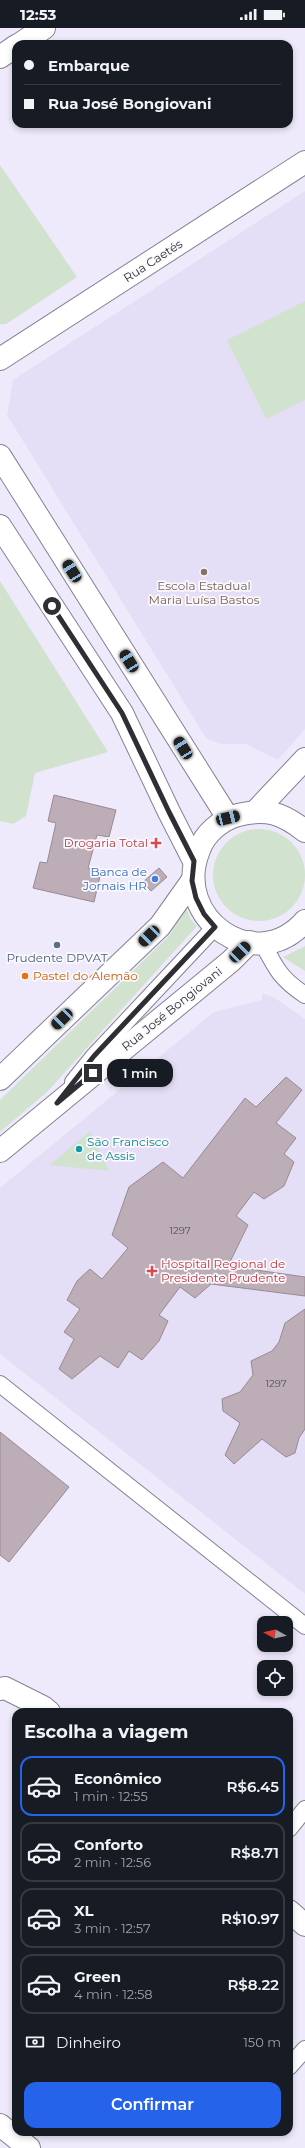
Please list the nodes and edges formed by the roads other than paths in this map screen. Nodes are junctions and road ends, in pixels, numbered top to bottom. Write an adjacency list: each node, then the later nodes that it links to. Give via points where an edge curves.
1 (44, 28): 2 (street)
2 (26, 40)
3 (12, 49): 4 (street)
4 (0, 57)
5 (305, 162): 6 (street, Rua Caetés)
6 (0, 359)
7 (0, 456): 11 (street)
8 (0, 526): 13 (street, via 122,713 169,812)
9 (305, 759): 10 (street)
10 (256, 811): 11 (street); 12 (street, via 274,813 292,820)
11 (228, 818): 13 (street, via 213,829 201,843)
12 (305, 831)
13 (193, 871): 15 (street, via 196,898 204,914); 18 (street, via 160,926)
14 (305, 921): 16 (street, via 299,928 281,938)
15 (215, 927): 16 (street, via 229,936); 19 (lane, via 94,1056)
16 (257, 943): 17 (lane, via 276,970); 19 (street, Rua José Bongiovani, via 231,961)
17 (305, 995)
18 (0, 1079)
19 (57, 1103): 20 (street, Rua José Bongiovani)
20 (0, 1151)
21 (0, 1384): 22 (lane)
22 (305, 1626)
23 (2, 1688): 24 (street)
24 (44, 1708)
25 (305, 1809): 26 (lane)
26 (293, 1824)
27 (293, 1914): 28 (street)
28 (305, 1925)
29 (305, 2049): 30 (lane)
30 (293, 2062)
31 (0, 2125): 32 (street)
32 (12, 2135)
33 (14, 2136): 34 (street)
34 (29, 2148)

